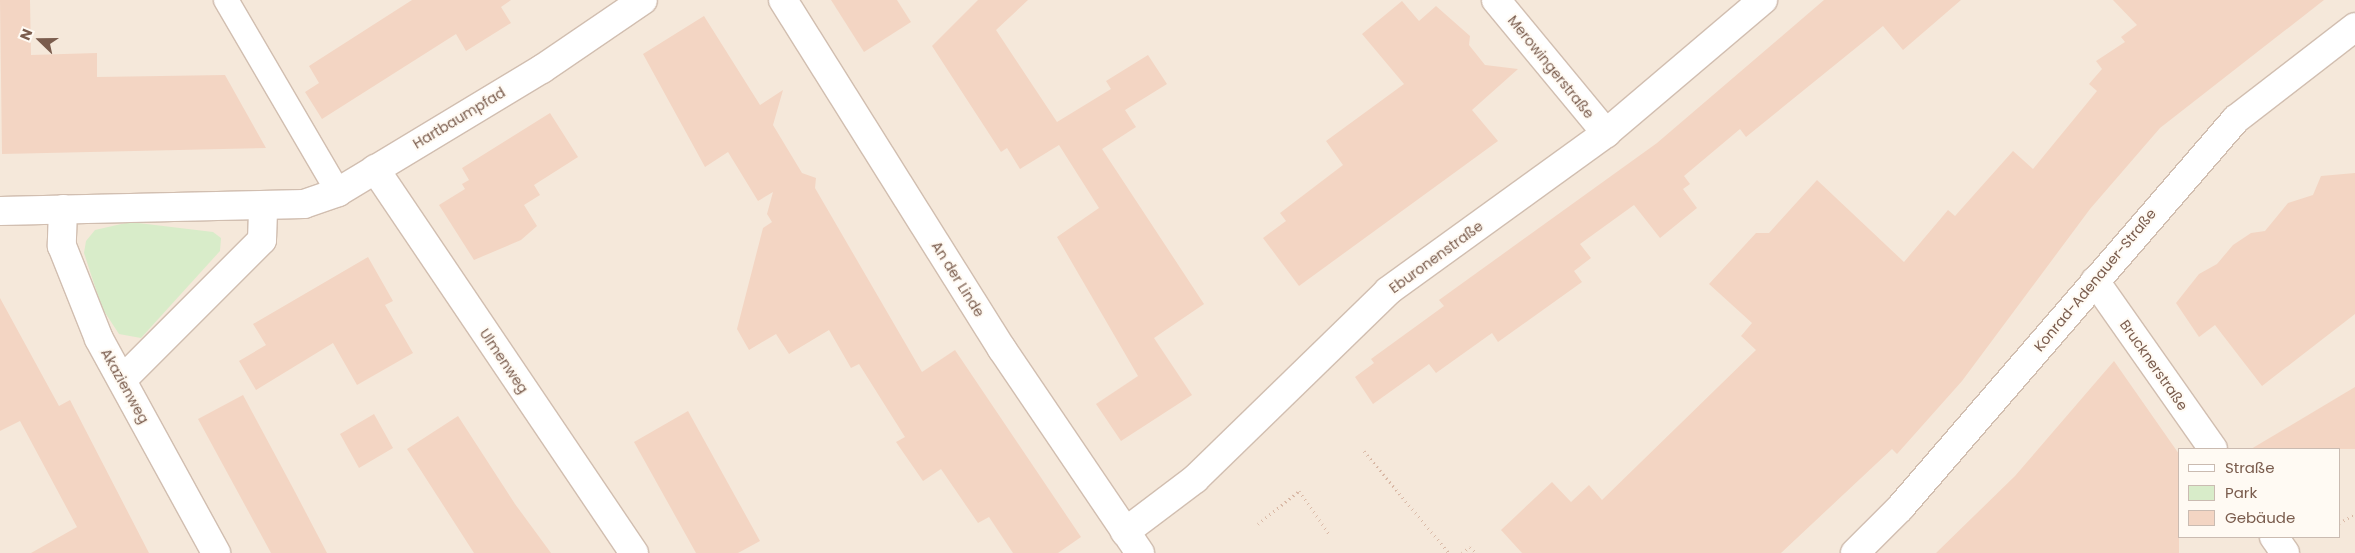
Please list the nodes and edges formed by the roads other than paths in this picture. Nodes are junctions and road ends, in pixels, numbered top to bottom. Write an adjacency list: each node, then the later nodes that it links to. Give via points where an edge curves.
1 (226, 0): 9 (lane)
2 (643, 0): 8 (street, Hartbaumpfad, via 542,68)
3 (783, 0): 17 (street, An der Linde, via 994,337)
4 (1496, 0): 7 (street, Merowingerstraße)
5 (1764, 0): 7 (street, Eburonenstraße)
6 (2355, 27): 13 (street, Konrad-Adenauer-Straße, via 2236,119)
7 (1606, 133): 17 (street, Eburonenstraße, via 1388,291)
8 (375, 169): 9 (street, Hartbaumpfad); 19 (street, Ulmenweg)
9 (338, 192): 10 (street, Hartbaumpfad, via 304,204)
10 (263, 207): 11 (street, Hartbaumpfad); 14 (street, via 262,240)
11 (63, 209): 12 (street, Hartbaumpfad); 14 (street, Akazienweg, via 62,246 99,339)
12 (0, 211)
13 (2095, 281): 15 (street, Brucknerstraße); 20 (street, Konrad-Adenauer-Straße, via 1900,508)
14 (122, 380): 18 (street, Akazienweg)
15 (2212, 448)
16 (2275, 538): 21 (street)
17 (1132, 543)
18 (216, 553)
19 (634, 553)
20 (1855, 553)
21 (2285, 553)

